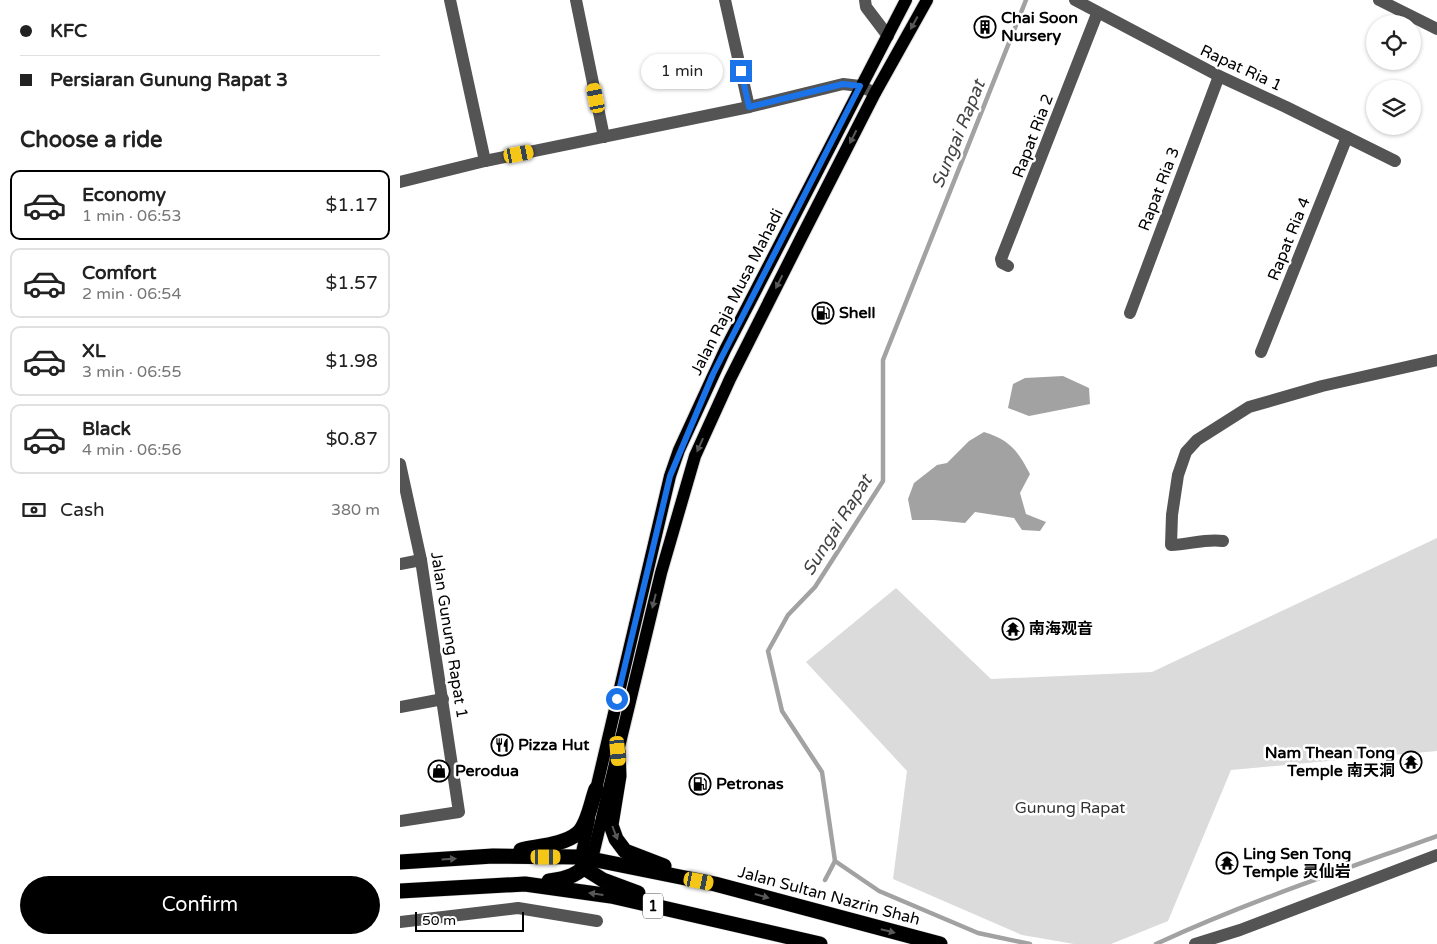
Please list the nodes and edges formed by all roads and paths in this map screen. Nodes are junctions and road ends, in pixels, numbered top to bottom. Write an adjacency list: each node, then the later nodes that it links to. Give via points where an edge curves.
1 (450, 0): 18 (street)
2 (576, 0): 16 (street)
3 (725, 0): 15 (street)
4 (865, 0): 11 (street, via 866,7)
5 (906, 0): 11 (main road, Jalan Raja Musa Mahadi)
6 (927, 0): 14 (main road, Jalan Raja Musa Mahadi, one-way to 14)
7 (1075, 0): 9 (street, Rapat Ria 1)
8 (1379, 0): 10 (street)
9 (1098, 14): 12 (street, Rapat Ria 1); 21 (street, Rapat Ria 2, via 1002,259 1002,263)
10 (1437, 29)
11 (888, 36): 13 (main road, Jalan Raja Musa Mahadi)
12 (1219, 76): 17 (street, Rapat Ria 1); 22 (street, Rapat Ria 3)
13 (860, 86): 14 (street); 15 (street, via 843,84); 32 (main road, Jalan Raja Musa Mahadi, via 724,350 679,450)
14 (875, 93): 31 (main road, Jalan Raja Musa Mahadi, one-way to 31, via 730,379 695,456 661,574)
15 (749, 107): 16 (street)
16 (604, 137): 18 (street)
17 (1347, 137): 19 (street, Rapat Ria 1); 23 (street, Rapat Ria 4)
18 (485, 161): 20 (street)
19 (1395, 161)
20 (400, 182)
21 (1008, 266)
22 (1130, 314)
23 (1261, 352)
24 (1437, 360): 26 (street, via 1322,386 1249,407 1197,440 1186,452 1178,476 1171,545 1190,545 1208,540)
25 (400, 464): 27 (street, Jalan Gunung Rapat 1)
26 (1223, 542)
27 (421, 560): 28 (street); 29 (street, Jalan Gunung Rapat 1)
28 (400, 564)
29 (443, 699): 30 (street); 33 (street, Jalan Gunung Rapat 1, via 458,812)
30 (400, 707)
31 (618, 751): 37 (main road, Jalan Raja Musa Mahadi); 39 (highway, one-way to 39, via 619,776 611,825 616,839 625,851)
32 (596, 789): 35 (highway, via 578,833 558,842); 37 (main road, Jalan Raja Musa Mahadi)
33 (400, 820)
34 (1437, 855): 46 (street)
35 (493, 856): 36 (highway, Jalan Sultan Nazrin Shah / 1, one-way to 35); 37 (highway, Jalan Sultan Nazrin Shah / 1)
36 (400, 862)
37 (586, 862): 38 (highway, via 568,879); 39 (highway, Jalan Sultan Nazrin Shah / 1); 43 (highway, via 619,887)
38 (525, 884): 40 (highway, 1); 43 (highway, 1, one-way to 38, via 611,896)
39 (715, 884): 45 (highway, Jalan Sultan Nazrin Shah / 1, one-way to 45)
40 (400, 891)
41 (597, 921): 42 (street, via 518,908)
42 (400, 922)
43 (734, 924): 44 (highway, 1)
44 (820, 944)
45 (940, 944)
46 (1195, 944)

